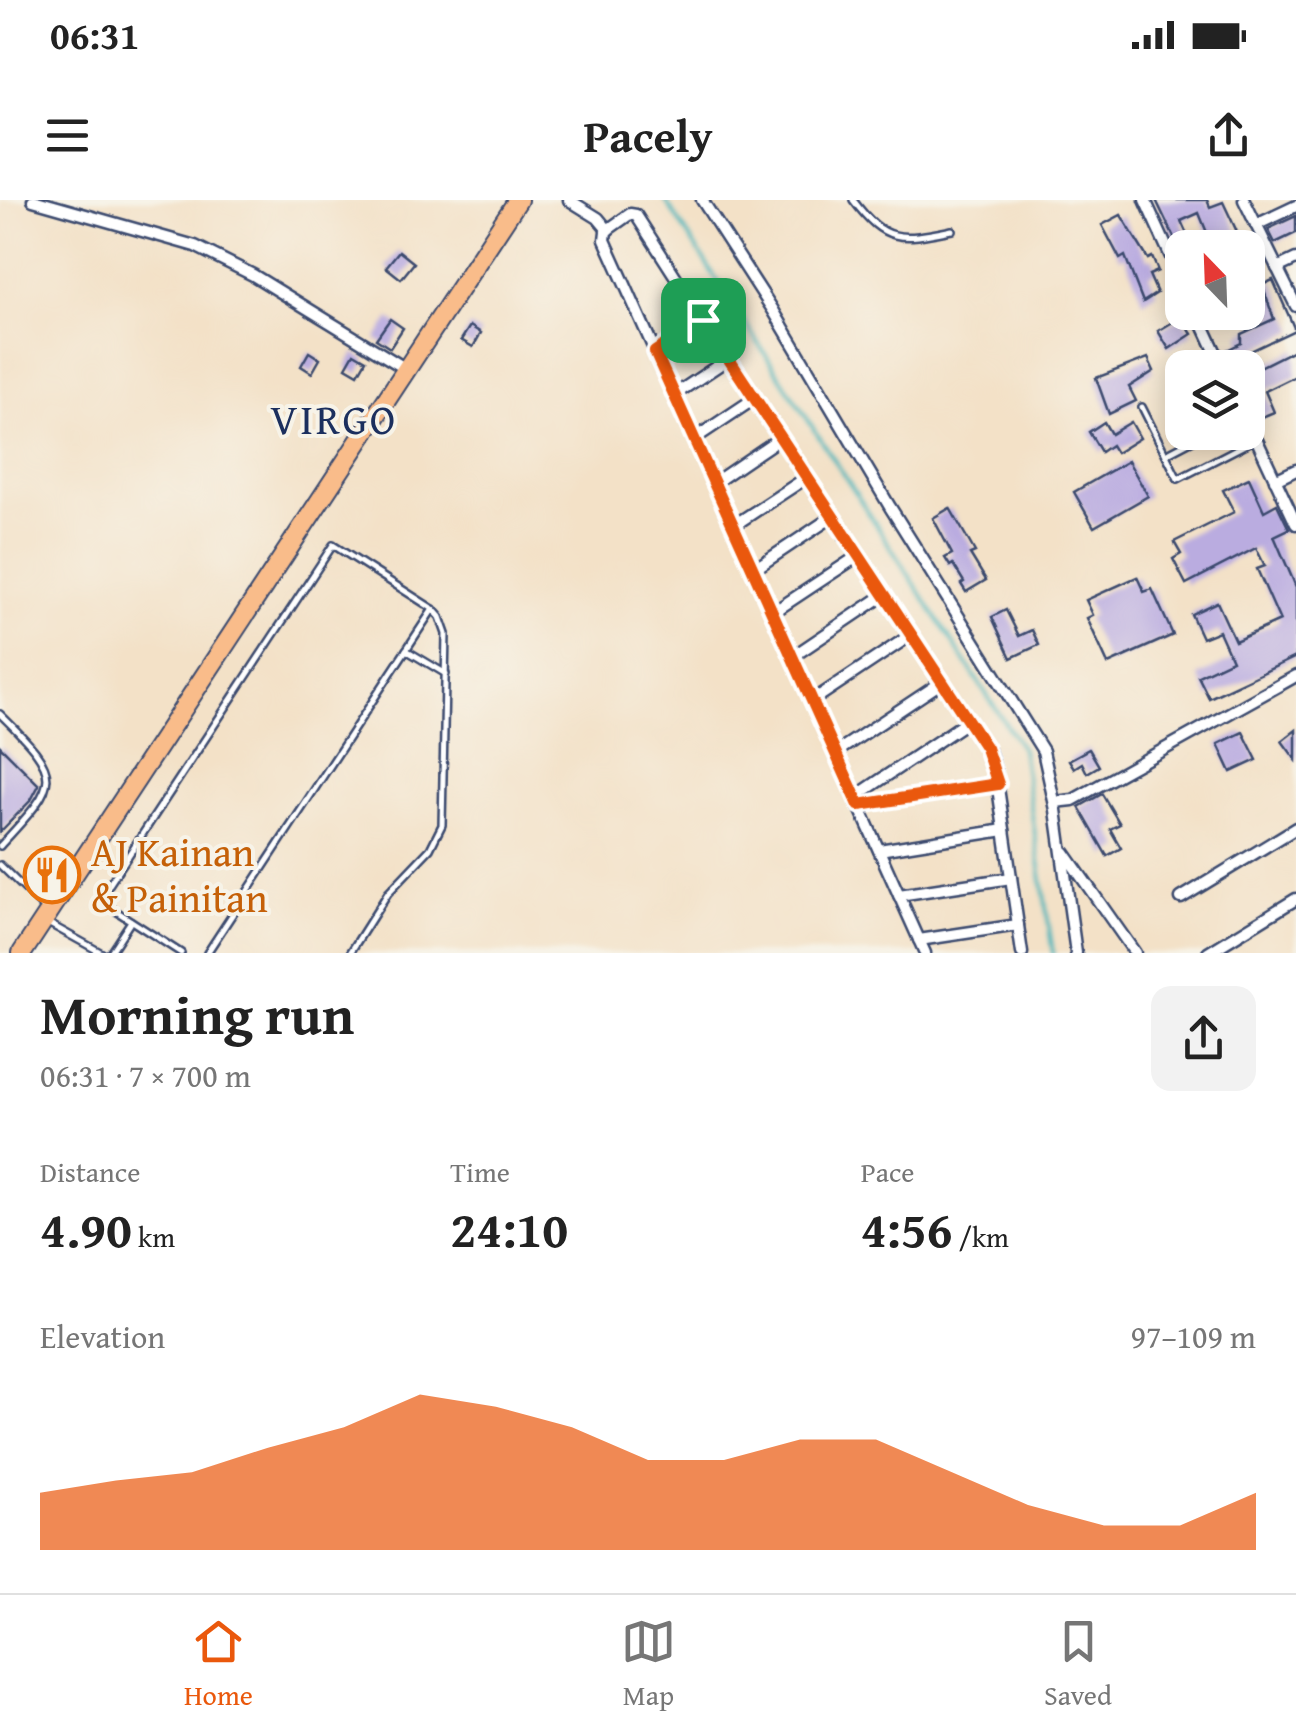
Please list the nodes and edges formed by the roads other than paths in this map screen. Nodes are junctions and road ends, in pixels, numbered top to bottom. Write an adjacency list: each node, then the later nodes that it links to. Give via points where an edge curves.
1 (33, 200): 19 (street, via 208,252)
2 (518, 200): 19 (highway)
3 (569, 200): 10 (street)
4 (702, 200): 53 (street, via 1036,737)
5 (853, 200): 11 (lane, via 880,230 899,237)
6 (1145, 200): 12 (street)
7 (1244, 200): 9 (street)
8 (1296, 206): 9 (street)
9 (1256, 224): 14 (street)
10 (608, 230): 16 (street, via 636,215); 17 (street, via 605,240)
11 (952, 230)
12 (1165, 244)
13 (1296, 259): 14 (street)
14 (1278, 268): 15 (street)
15 (1296, 306)
16 (703, 320): 17 (street); 18 (street)
17 (655, 352): 20 (street)
18 (728, 359): 20 (street); 21 (street)
19 (406, 370): 64 (highway)
20 (674, 395): 24 (street)
21 (754, 399): 23 (street); 24 (street)
22 (1142, 407): 28 (lane)
23 (780, 438): 30 (street); 32 (street)
24 (694, 439): 32 (street)
25 (1173, 450): 28 (lane)
26 (1234, 450): 28 (lane, via 1178,478)
27 (1261, 450): 31 (street)
28 (1165, 454)
29 (1296, 470): 31 (street)
30 (806, 478): 33 (street); 35 (street)
31 (1275, 480): 34 (street)
32 (714, 483): 35 (street)
33 (832, 517): 36 (street); 37 (street)
34 (1296, 524)
35 (733, 526): 37 (street)
36 (858, 556): 38 (street); 40 (street)
37 (753, 570): 40 (street)
38 (884, 595): 41 (street); 43 (street)
39 (432, 609): 42 (lane); 44 (lane, via 446,634); 65 (lane, via 332,544 99,900)
40 (772, 613): 43 (street)
41 (911, 634): 46 (street); 47 (street)
42 (406, 650): 44 (lane); 72 (lane)
43 (792, 657): 47 (street)
44 (446, 674): 73 (lane, via 442,825)
45 (1296, 676): 53 (street, via 1074,800)
46 (942, 682): 49 (street); 50 (street)
47 (812, 701): 50 (street)
48 (0, 714): 56 (lane, via 42,762 47,785 42,800)
49 (968, 721): 51 (street, via 990,754); 52 (street)
50 (836, 753): 52 (street)
51 (998, 784): 52 (street); 55 (street)
52 (857, 801): 58 (street)
53 (1055, 802): 57 (street)
54 (1296, 828): 62 (street)
55 (1004, 830): 58 (street); 60 (street)
56 (0, 846)
57 (1061, 847): 76 (street); 77 (street)
58 (879, 850): 61 (street)
59 (0, 865): 64 (lane)
60 (1011, 878): 61 (street); 66 (street)
61 (899, 895): 67 (street)
62 (1181, 898)
63 (1296, 898): 78 (street)
64 (46, 916): 68 (highway); 69 (lane)
65 (132, 921): 70 (lane); 71 (lane)
66 (1018, 925): 67 (street); 75 (street)
67 (919, 940): 74 (street)
68 (22, 953)
69 (102, 953)
70 (110, 953)
71 (181, 953)
72 (207, 953)
73 (350, 953)
74 (925, 953)
75 (1022, 953)
76 (1076, 953)
77 (1135, 953)
78 (1208, 953)

